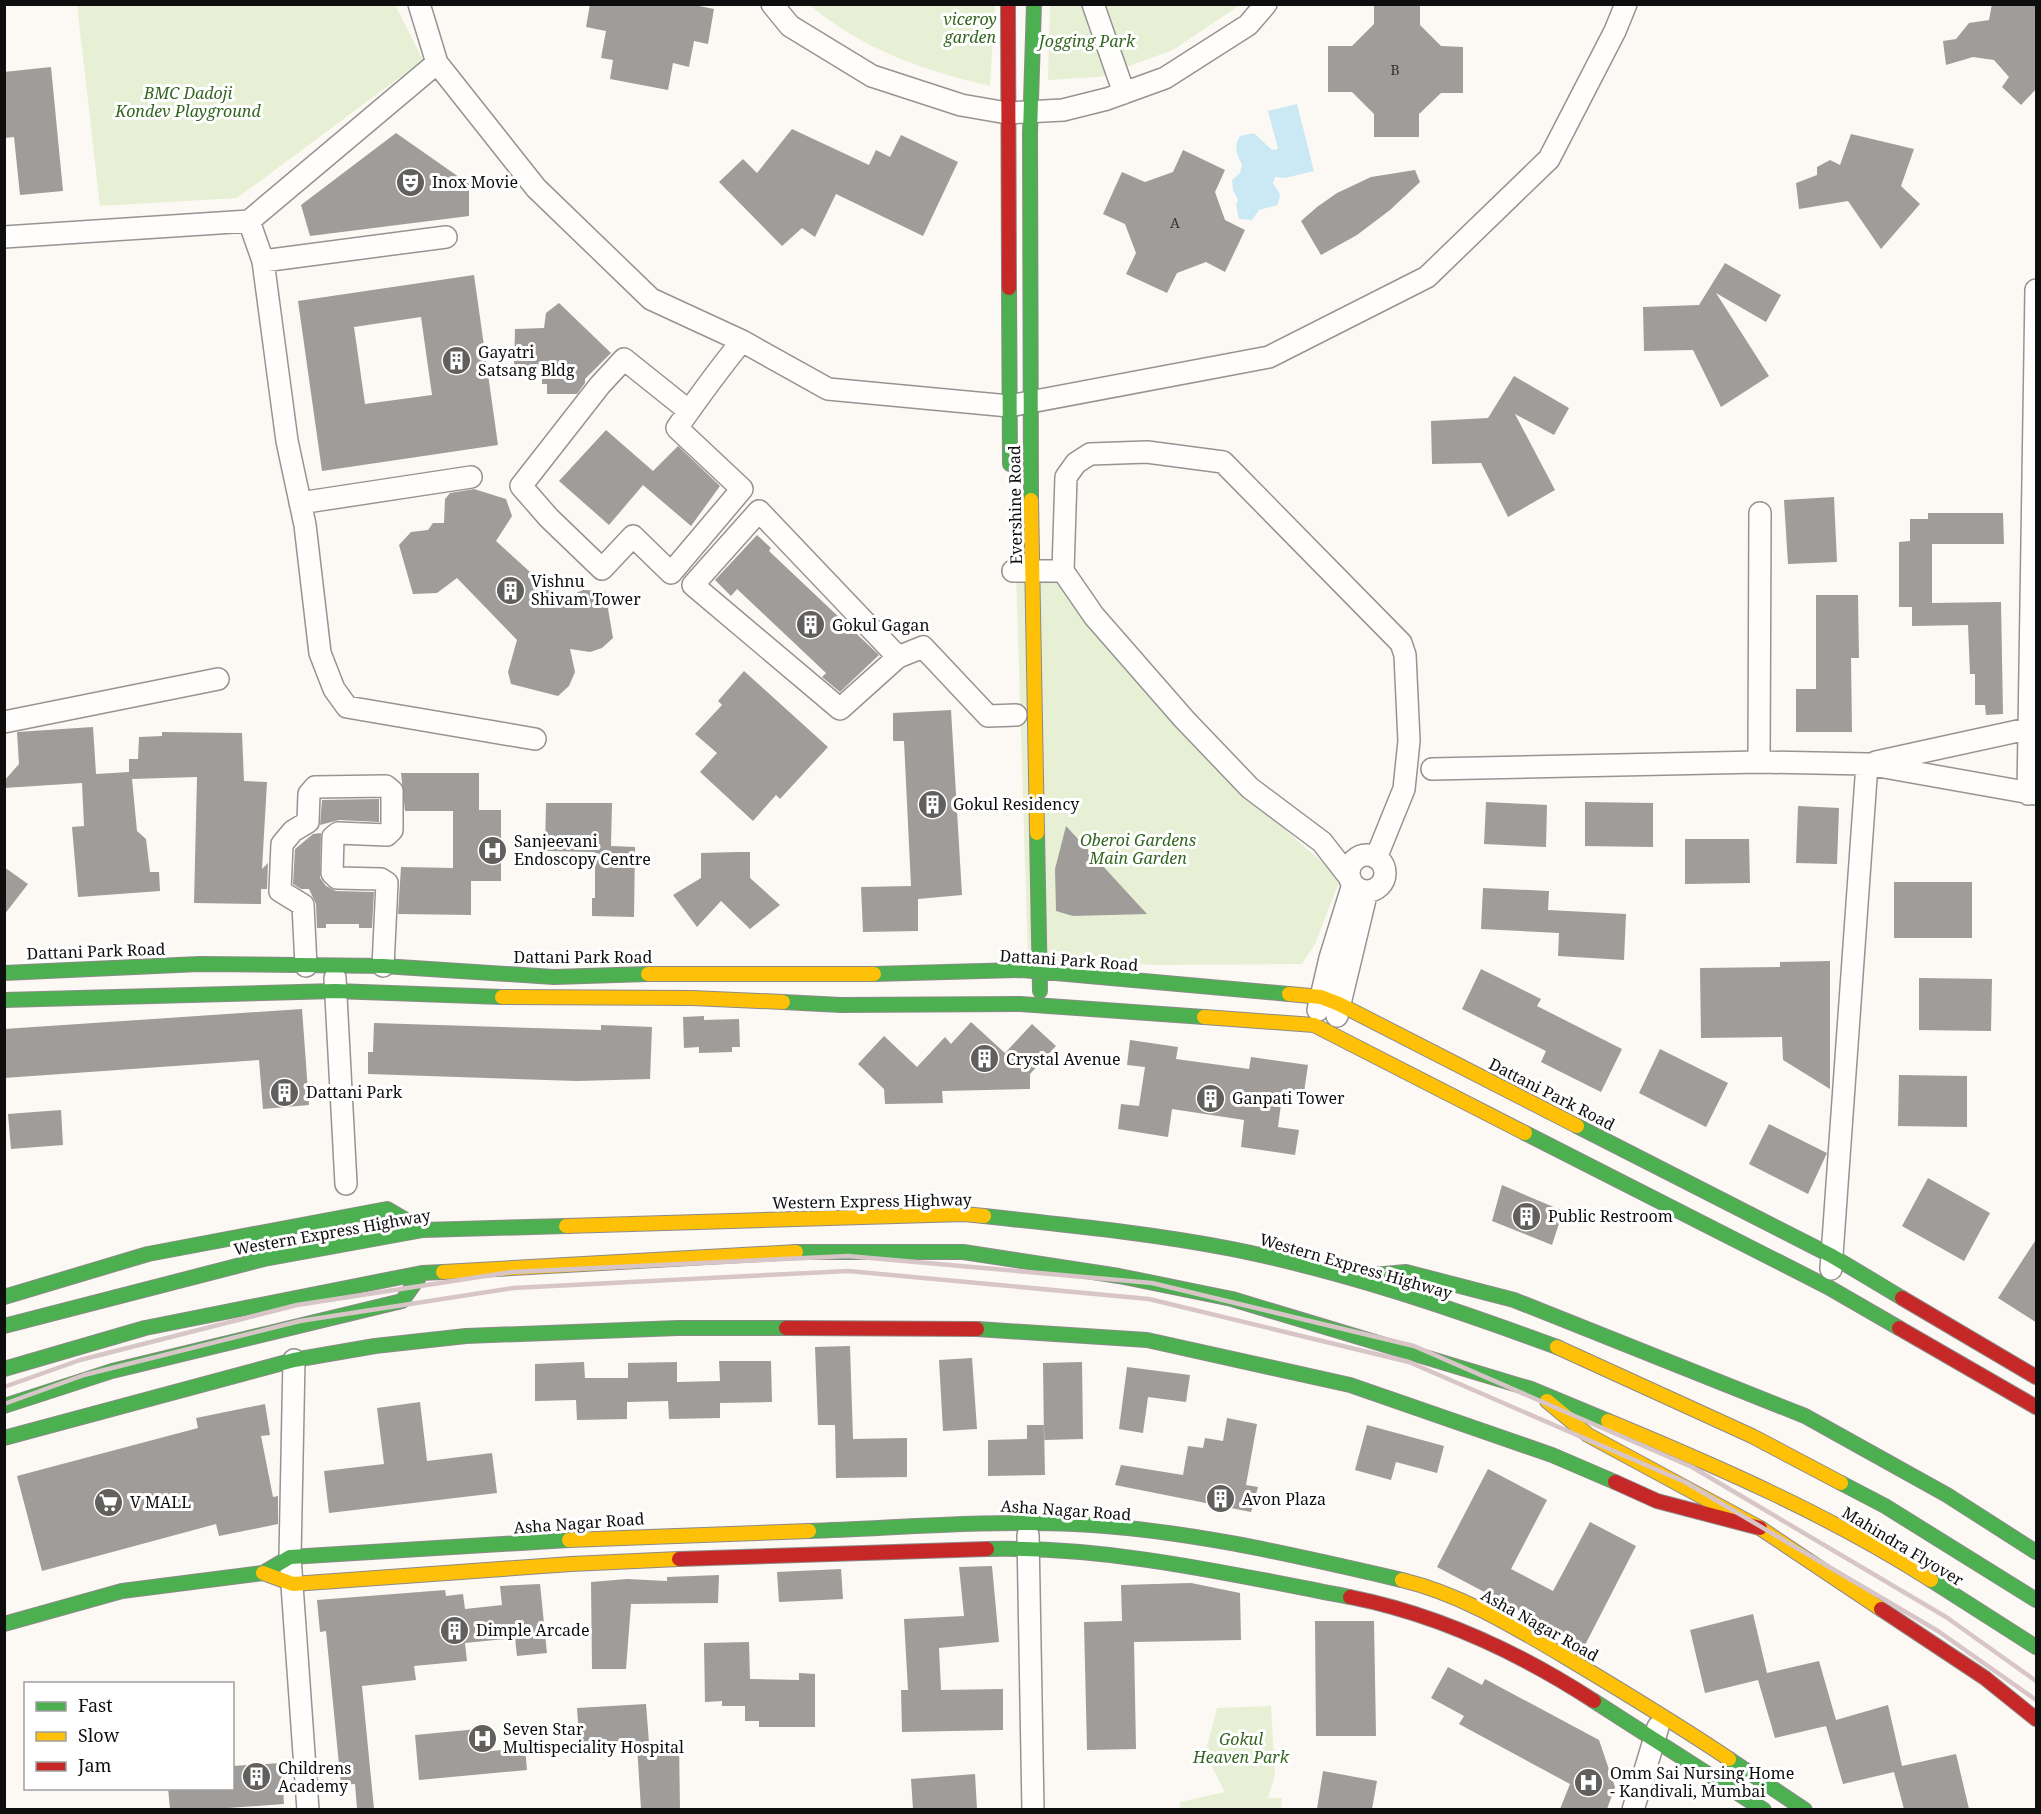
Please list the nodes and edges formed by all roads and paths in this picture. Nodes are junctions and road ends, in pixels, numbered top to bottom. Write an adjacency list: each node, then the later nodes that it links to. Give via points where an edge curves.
1 (419, 4): 8 (street)
2 (772, 4): 11 (street, via 790,26 872,76 961,105)
3 (1008, 4): 11 (main road, Evershine Road)
4 (1034, 4): 10 (main road, Evershine Road)
5 (1093, 4): 9 (street)
6 (1266, 4): 9 (street, via 1248,26 1166,78)
7 (1626, 4): 18 (street, via 1549,159 1427,277 1269,357)
8 (437, 63): 12 (street); 17 (street, via 536,188 651,299)
9 (1124, 93): 10 (street, via 1063,110)
10 (1031, 112): 11 (street); 18 (main road, Evershine Road)
11 (1007, 113): 19 (main road, Evershine Road)
12 (249, 221): 13 (street); 15 (street)
13 (4, 237)
14 (446, 237): 15 (street)
15 (263, 261): 23 (street, via 287,441)
16 (2037, 290): 31 (street)
17 (742, 341): 19 (street, via 828,389); 20 (street)
18 (1030, 403): 19 (street); 25 (main road, Evershine Road)
19 (1009, 406): 21 (main road, Evershine Road)
20 (689, 411): 20 (street, via 677,428 742,489 671,573 633,536 602,569 521,486 624,358)
21 (1010, 475)
22 (471, 477): 23 (street)
23 (300, 503): 32 (street, via 320,653 334,689 347,707)
24 (1760, 513): 33 (street)
25 (1018, 570): 26 (street); 46 (main road, Evershine Road)
26 (1063, 571): 37 (street, via 1066,477 1076,463 1090,454 1146,452 1223,462 1401,643 1409,741 1404,789); 38 (street, via 1094,616 1184,719 1250,788 1322,842)
27 (898, 657): 27 (street, via 840,709 693,585 759,511); 29 (street, via 923,647 988,716)
28 (218, 679): 30 (street)
29 (1016, 714)
30 (4, 722)
31 (2033, 727): 34 (street); 36 (street)
32 (535, 739)
33 (1759, 762): 34 (street); 35 (street)
34 (1866, 764): 36 (street); 66 (street)
35 (1432, 769)
36 (2032, 794)
37 (1376, 858): 38 (street, via 1365,855 1351,867); 38 (street, via 1384,867 1384,879 1378,888)
38 (1357, 884): 57 (street, via 1330,958)
39 (306, 966): 40 (street, via 303,905 280,891 282,844 308,822 309,794 315,788 386,786 392,790 392,830 387,835 338,833 333,837 332,873 337,878 381,879 387,883); 42 (main road, Dattani Park Road); 48 (main road, Dattani Park Road)
40 (383, 966): 42 (main road, Dattani Park Road); 47 (main road, Dattani Park Road)
41 (123, 967): 43 (main road, Dattani Park Road); 48 (main road, Dattani Park Road); 52 (main road)
42 (334, 967): 51 (street)
43 (62, 969): 45 (main road, Dattani Park Road); 54 (main road)
44 (692, 972): 47 (main road, Dattani Park Road); 50 (main road, Dattani Park Road); 53 (main road)
45 (4, 973)
46 (1041, 973): 49 (main road, Dattani Park Road); 57 (main road, Dattani Park Road); 58 (main road, Evershine Road)
47 (554, 976): 55 (main road)
48 (201, 979): 51 (main road, Dattani Park Road); 52 (main road, Dattani Park Road)
49 (1021, 981): 50 (main road, Dattani Park Road); 50 (main road, Dattani Park Road); 58 (main road, Dattani Park Road)
50 (841, 990): 53 (main road, Dattani Park Road)
51 (335, 991): 55 (main road, Dattani Park Road); 64 (street)
52 (125, 997): 54 (main road, Dattani Park Road)
53 (692, 998): 55 (main road, Dattani Park Road)
54 (65, 999): 56 (main road, Dattani Park Road)
55 (553, 999)
56 (4, 1000)
57 (1330, 1000): 59 (street); 60 (street); 61 (main road, Dattani Park Road)
58 (1040, 1005): 59 (main road, Dattani Park Road)
59 (1314, 1025): 60 (main road, Dattani Park Road)
60 (1334, 1037): 62 (main road, Dattani Park Road)
61 (1449, 1060): 62 (main road); 63 (main road, Dattani Park Road)
62 (1438, 1090): 63 (main road, Dattani Park Road)
63 (1535, 1121): 66 (main road, Dattani Park Road); 69 (main road, Dattani Park Road)
64 (346, 1184)
65 (423, 1230): 68 (main road, Western Express Highway, via 964,1214 1232,1249); 70 (main road, via 387,1209 148,1254); 71 (main road, Western Express Highway, via 264,1259 85,1302)
66 (1832, 1256): 69 (street); 74 (main road, Dattani Park Road)
67 (422, 1273): 73 (main road, via 145,1329); 75 (main road, via 780,1252 963,1252 1119,1276 1232,1299); 76 (main road, via 402,1300 112,1371)
68 (1345, 1277): 78 (main road, Western Express Highway, via 1470,1315 1557,1347); 83 (main road, via 1406,1272 1514,1300 1805,1416 1947,1495)
69 (1828, 1287): 77 (main road, Dattani Park Road)
70 (4, 1297)
71 (4, 1326)
72 (294, 1360): 79 (main road); 81 (main road, via 466,1336 678,1328 965,1328 1147,1341 1350,1385 1552,1455 1657,1501); 84 (street)
73 (4, 1369)
74 (2037, 1377)
75 (1532, 1389): 81 (main road, via 1588,1435); 89 (main road, Mahindra Flyover, via 1717,1466 1869,1541)
76 (4, 1406)
77 (2037, 1407)
78 (1752, 1436): 87 (main road, Mahindra Flyover, via 1885,1506)
79 (4, 1438)
80 (1028, 1522): 82 (street); 84 (main road, Asha Nagar Road, via 650,1535); 90 (main road, Asha Nagar Road, via 1189,1537 1281,1552 1427,1586 1484,1610)
81 (1760, 1528): 91 (main road, via 1985,1678)
82 (1028, 1548): 86 (main road, Asha Nagar Road, via 648,1560); 92 (main road, Asha Nagar Road, via 1172,1562 1306,1586 1411,1612 1551,1674); 94 (street)
83 (2037, 1552)
84 (290, 1557): 85 (main road, Asha Nagar Road); 86 (street)
85 (263, 1573): 86 (main road, Asha Nagar Road); 88 (main road, Asha Nagar Road, via 122,1591)
86 (293, 1584): 93 (street)
87 (2037, 1599)
88 (4, 1624)
89 (2037, 1647)
90 (1664, 1715): 92 (street); 97 (main road, Asha Nagar Road)
91 (2037, 1719)
92 (1653, 1738): 95 (street); 96 (main road, Asha Nagar Road)
93 (308, 1809)
94 (1033, 1809)
95 (1633, 1809)
96 (1764, 1809)
97 (1805, 1809)

